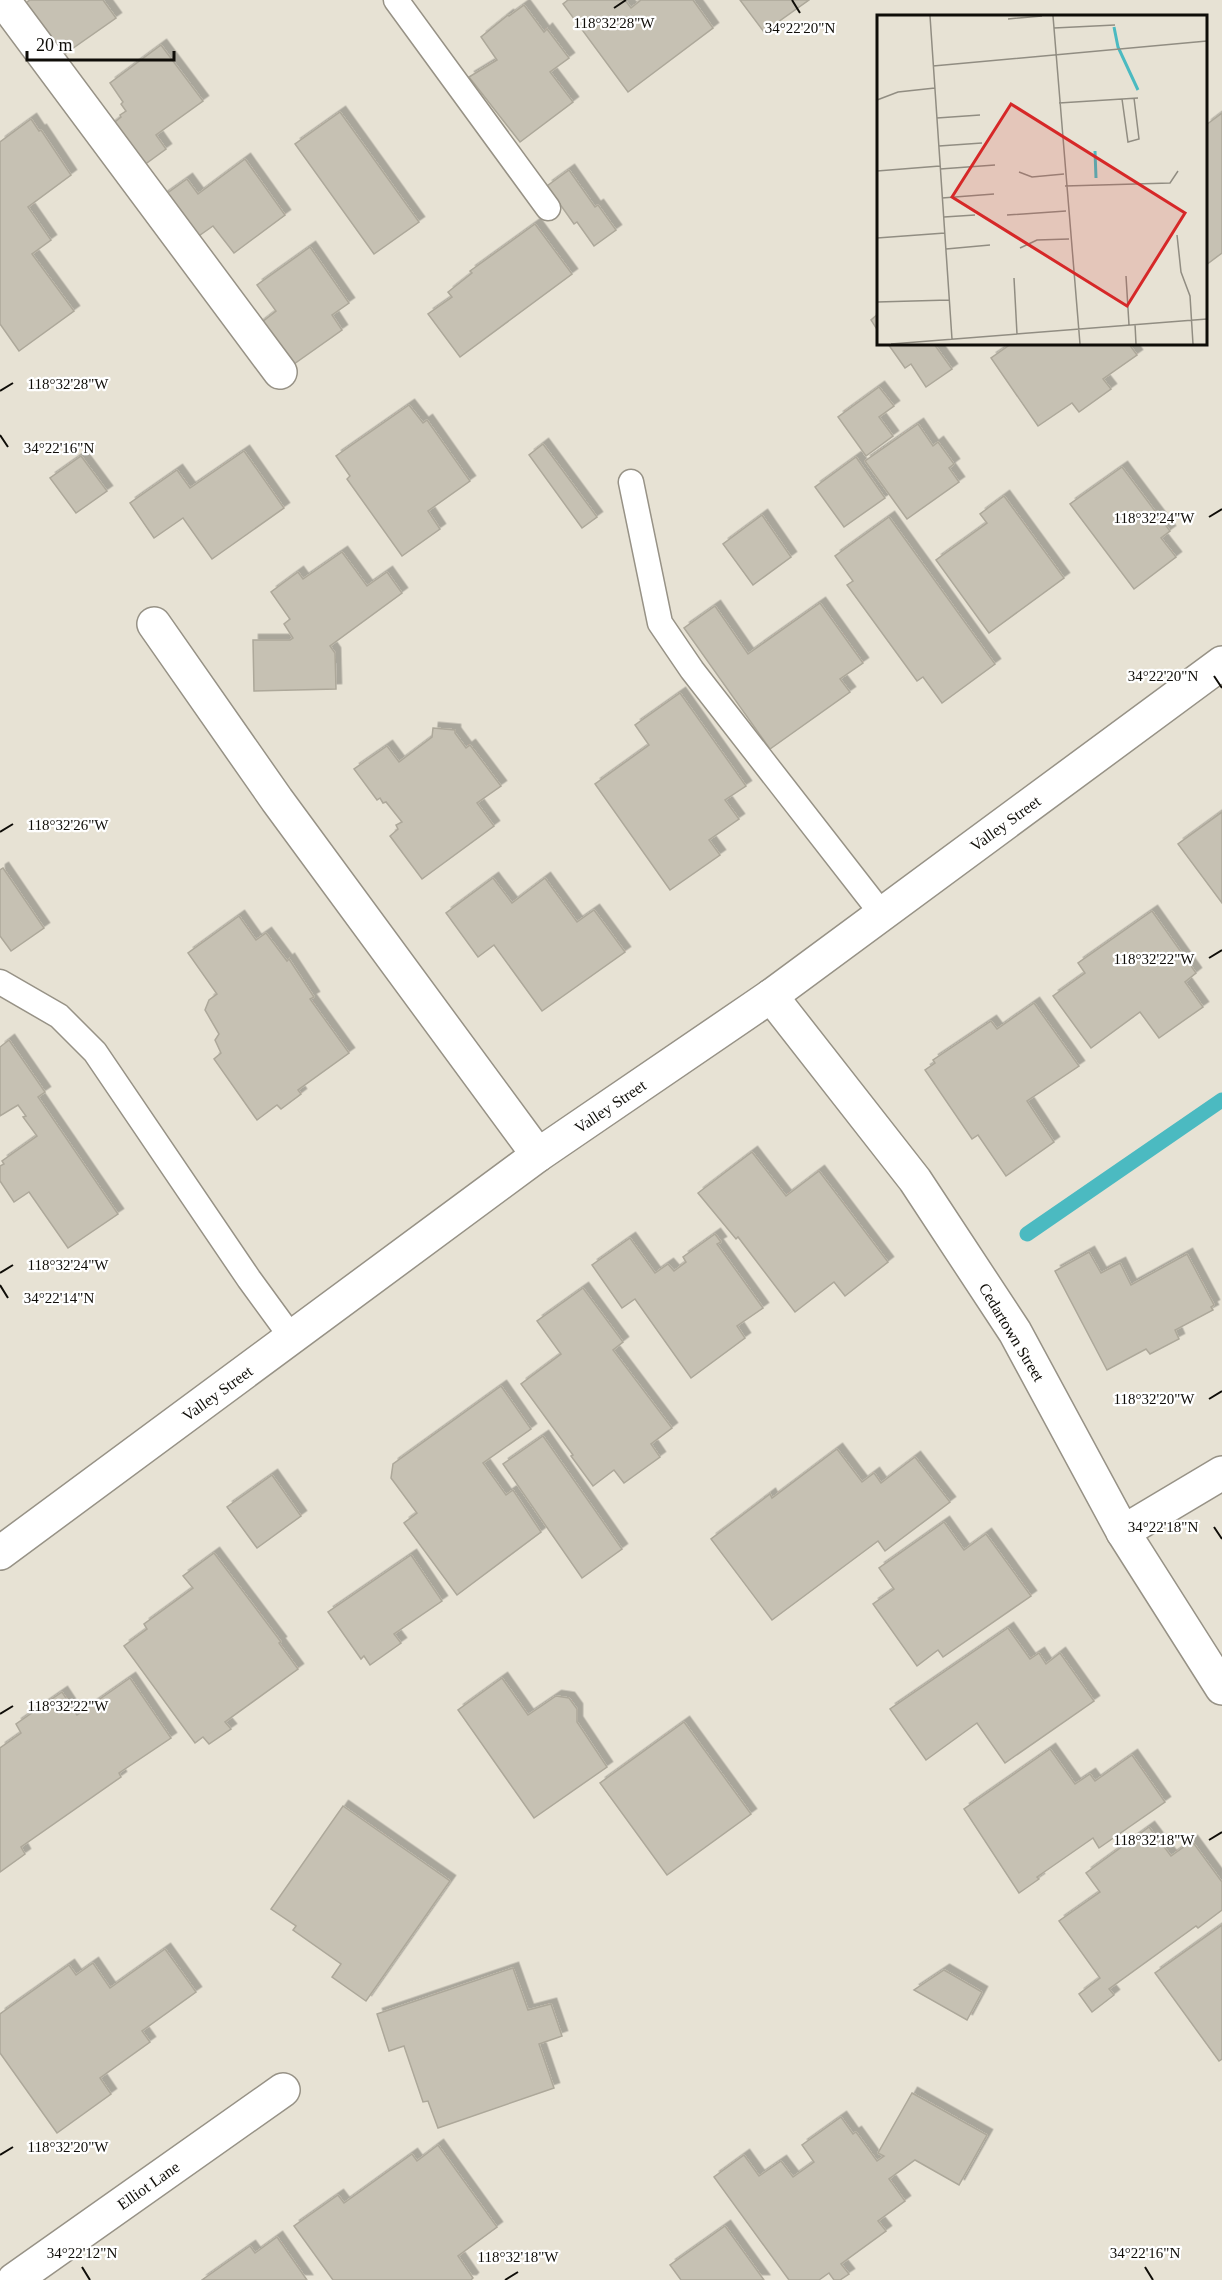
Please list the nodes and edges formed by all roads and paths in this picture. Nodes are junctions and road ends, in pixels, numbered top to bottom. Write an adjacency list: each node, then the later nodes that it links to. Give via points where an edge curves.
1 (3, 0): 4 (street)
2 (396, 0): 3 (lane)
3 (549, 208)
4 (280, 372)
5 (631, 482): 8 (lane, via 660,623 692,670)
6 (154, 624): 11 (street, via 277,800)
7 (1222, 663): 8 (street, Valley Street)
8 (882, 914): 10 (street, Valley Street)
9 (0, 982): 12 (lane, via 59,1016 95,1052)
10 (771, 996): 11 (street, Valley Street); 14 (street, Cedartown Street, via 915,1180 1015,1332)
11 (538, 1155): 12 (street, Valley Street)
12 (292, 1338): 15 (street, Valley Street)
13 (1222, 1473): 14 (street)
14 (1123, 1532): 16 (street, Cedartown Street)
15 (0, 1554)
16 (1222, 1688)
17 (283, 2090): 18 (street, Elliot Lane)
18 (14, 2280)

